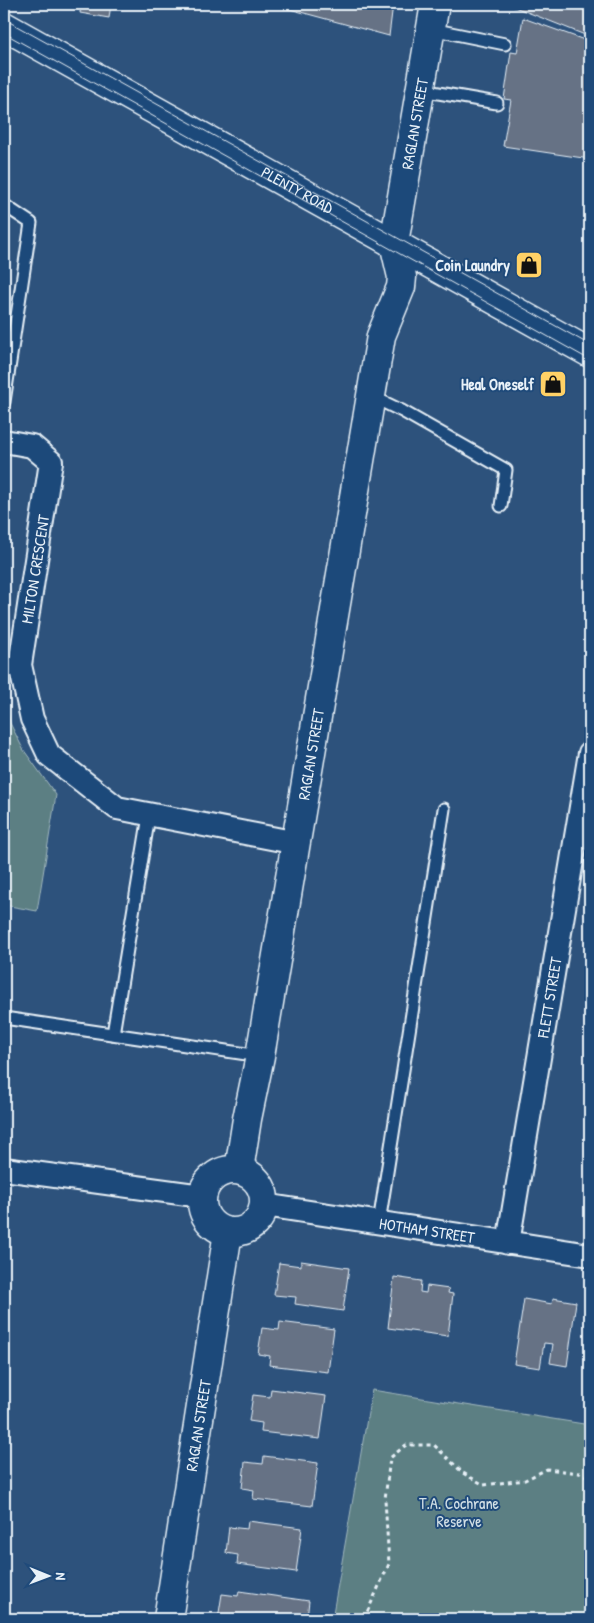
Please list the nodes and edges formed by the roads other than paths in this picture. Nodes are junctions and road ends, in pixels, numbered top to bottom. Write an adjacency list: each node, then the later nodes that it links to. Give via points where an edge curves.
1 (433, 16): 3 (lane); 4 (street, RAGLAN STREET)
2 (4, 26): 7 (street, PLENTY ROAD)
3 (505, 44)
4 (420, 90): 5 (lane); 7 (street, RAGLAN STREET)
5 (497, 103)
6 (4, 205): 10 (lane, via 31,223)
7 (394, 243): 8 (street, PLENTY ROAD); 9 (street, RAGLAN STREET, via 383,276 379,311 381,336)
8 (590, 353)
9 (371, 396): 12 (lane, via 506,470); 16 (street, RAGLAN STREET)
10 (4, 402)
11 (4, 441): 15 (street, MILTON CRESCENT, via 32,446 52,462 20,665 32,720 49,755 117,808)
12 (501, 506)
13 (590, 753): 26 (street, FLETT STREET)
14 (444, 809): 24 (lane)
15 (149, 816): 16 (street, MILTON CRESCENT); 18 (lane)
16 (297, 843): 19 (street, RAGLAN STREET)
17 (4, 1018): 18 (lane)
18 (113, 1034): 19 (lane)
19 (260, 1056): 21 (street, RAGLAN STREET)
20 (4, 1169): 22 (street)
21 (239, 1170): 22 (street, via 226,1170 215,1175 206,1184); 23 (street, via 259,1184)
22 (202, 1196): 25 (street, via 202,1208 208,1219 217,1228)
23 (264, 1205): 24 (street, HOTHAM STREET); 25 (street, via 250,1227)
24 (379, 1223): 26 (street, HOTHAM STREET)
25 (228, 1232): 28 (street, RAGLAN STREET)
26 (508, 1243): 27 (street, HOTHAM STREET)
27 (590, 1255)
28 (168, 1619)

